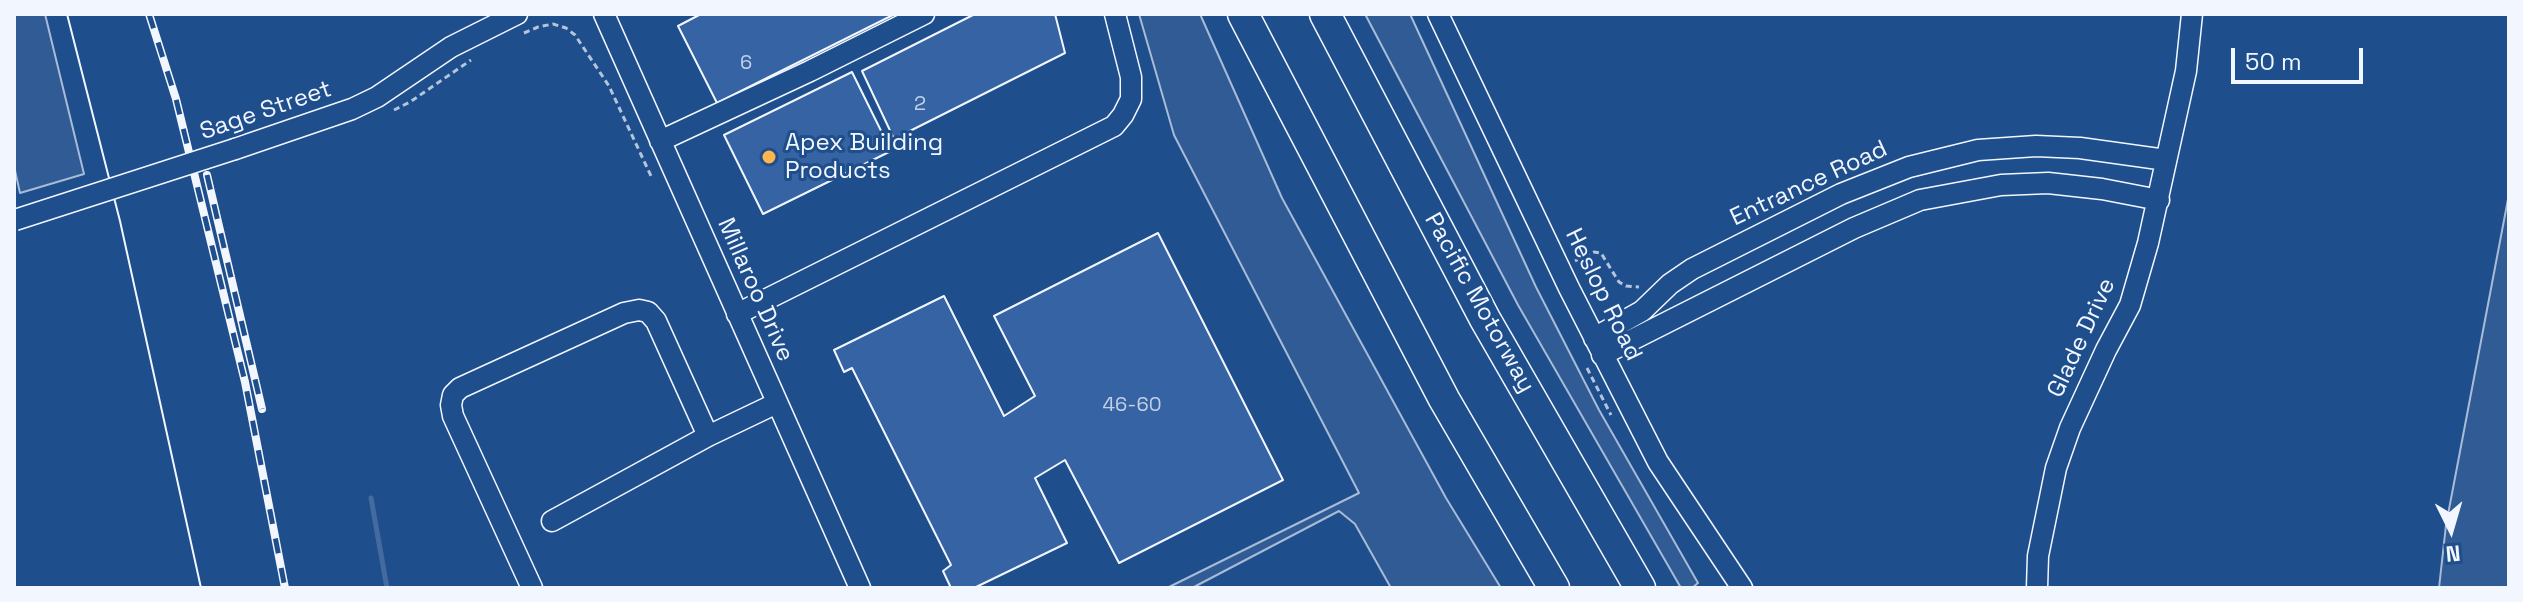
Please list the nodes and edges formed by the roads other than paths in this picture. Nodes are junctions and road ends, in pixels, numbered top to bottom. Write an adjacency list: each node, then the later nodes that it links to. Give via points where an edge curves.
1 (924, 14): 9 (street)
2 (1115, 14): 15 (street, via 1131,77 1131,99 1114,126)
3 (1243, 14): 22 (highway, via 1444,399)
4 (1325, 14): 23 (highway, Pacific Motorway, via 1485,319)
5 (1438, 14): 16 (street, Heslop Road)
6 (2192, 14): 10 (street, Glade Drive, via 2186,71)
7 (608, 16): 9 (street, Millaroo Drive)
8 (521, 23): 14 (street, Sage Street, bridge, via 451,47 352,109)
9 (660, 141): 15 (street, Millaroo Drive)
10 (2166, 160): 11 (street, Entrance Road, via 2036,146 1978,150); 13 (street, Glade Drive)
11 (1909, 167): 12 (street); 16 (street, Entrance Road, via 1841,194 1692,269)
12 (1920, 200): 13 (street, via 1987,186 2035,183); 16 (street)
13 (2159, 200): 25 (street, Glade Drive, via 2130,305 2056,468 2038,556)
14 (15, 220)
15 (737, 314): 17 (street, Millaroo Drive)
16 (1598, 347): 24 (street, Heslop Road, via 1658,462)
17 (777, 403): 18 (street); 21 (street, Millaroo Drive)
18 (708, 436): 19 (street); 20 (street, via 656,321 639,310 460,388 453,395 453,416)
19 (552, 521)
20 (532, 588)
21 (860, 588)
22 (1554, 588)
23 (1640, 588)
24 (1742, 588)
25 (2037, 588)

